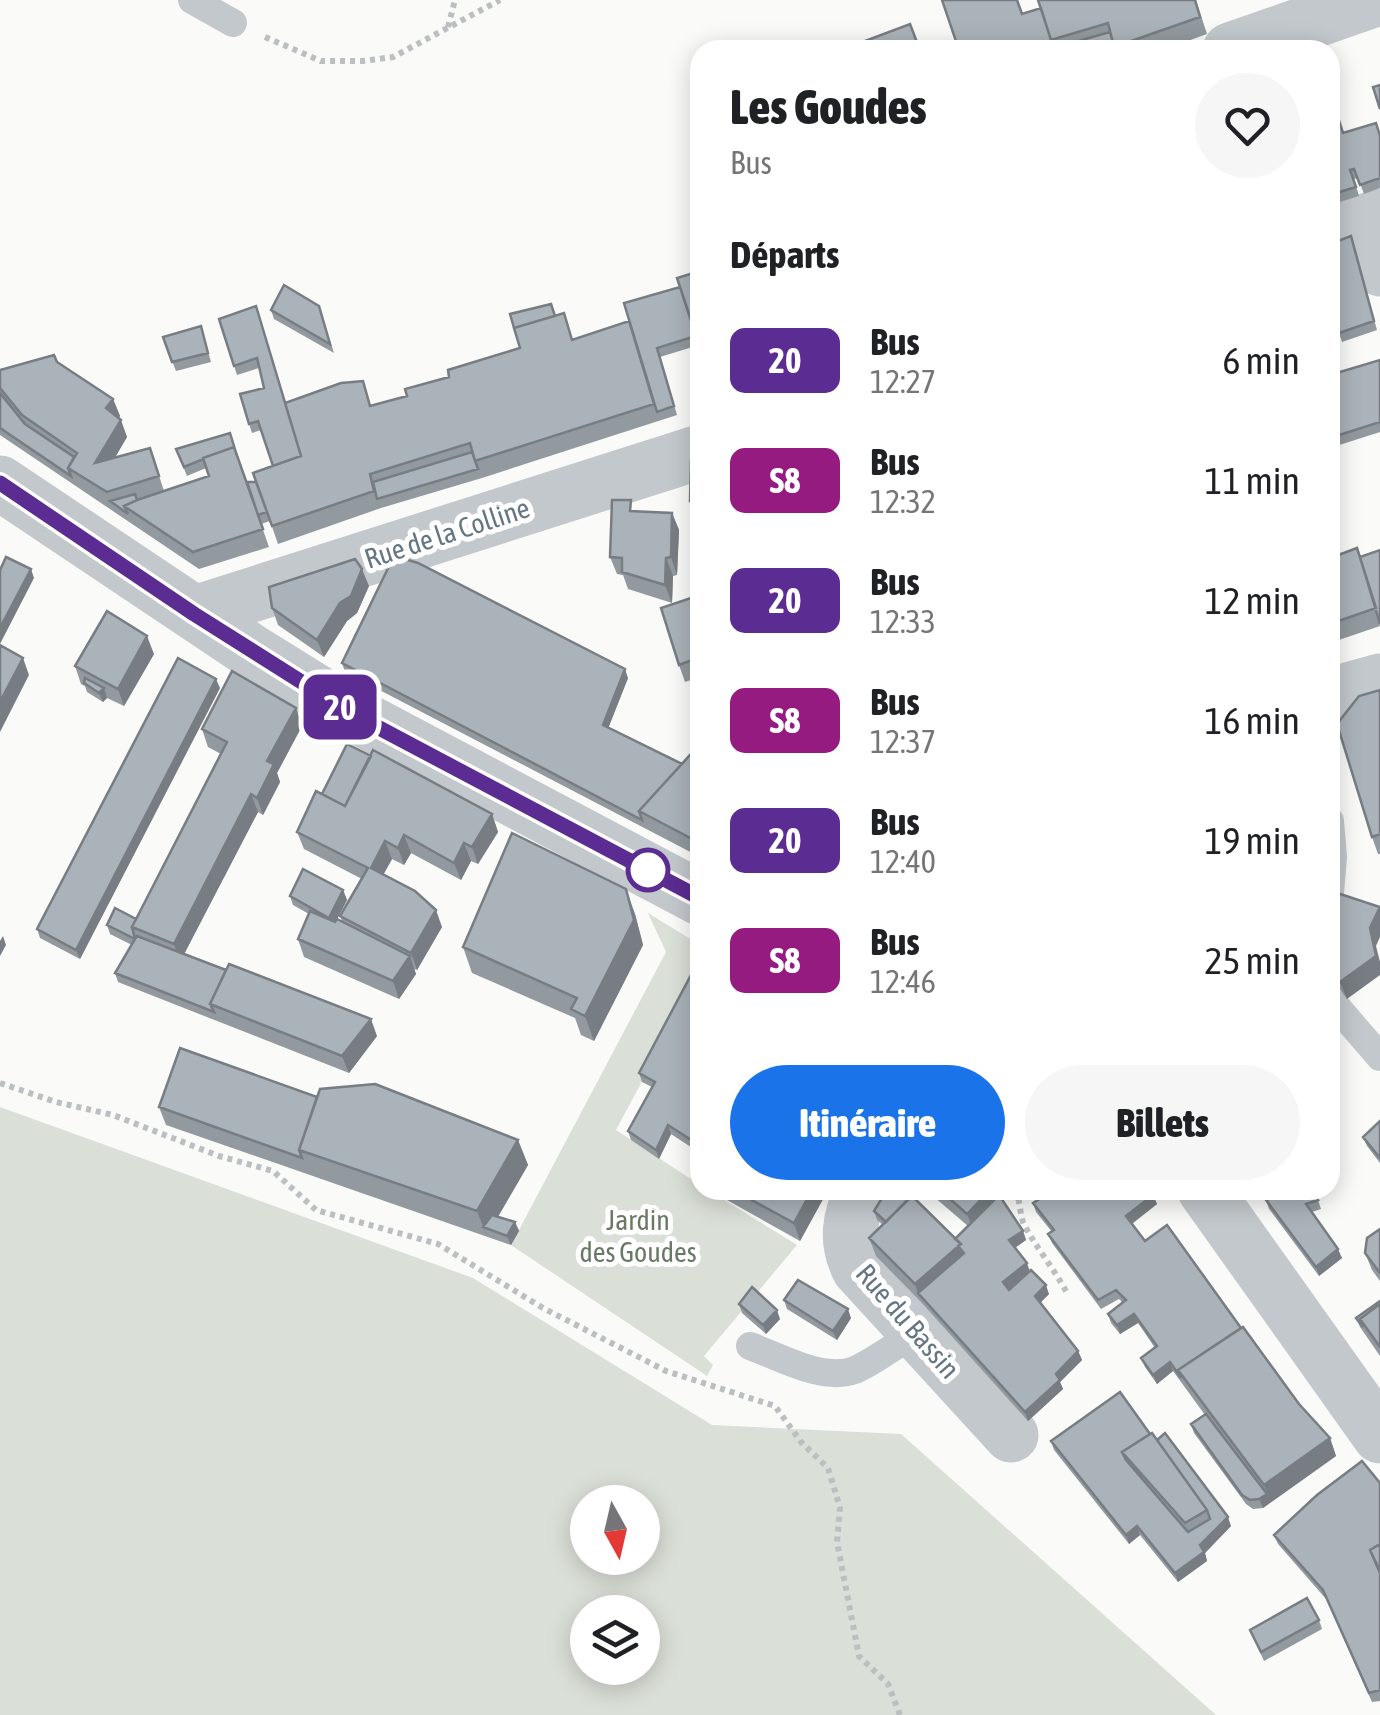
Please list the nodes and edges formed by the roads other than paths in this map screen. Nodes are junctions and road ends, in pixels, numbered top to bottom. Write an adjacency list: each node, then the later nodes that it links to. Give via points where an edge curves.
1 (192, 0): 3 (lane)
2 (1373, 0): 4 (street)
3 (233, 23)
4 (1259, 40)
5 (690, 455): 7 (street, Rue de la Colline)
6 (0, 483): 7 (street)
7 (194, 614): 10 (street, via 349,712)
8 (1380, 681): 9 (street)
9 (1340, 692)
10 (690, 893)
11 (1340, 1011): 12 (lane)
12 (1380, 1057)
13 (859, 1200): 15 (street, Rue du Bassin, via 849,1228 854,1258)
14 (1212, 1200): 18 (street)
15 (915, 1333): 16 (lane, via 839,1373); 17 (street, Rue du Bassin)
16 (750, 1346)
17 (1011, 1435)
18 (1380, 1436)

